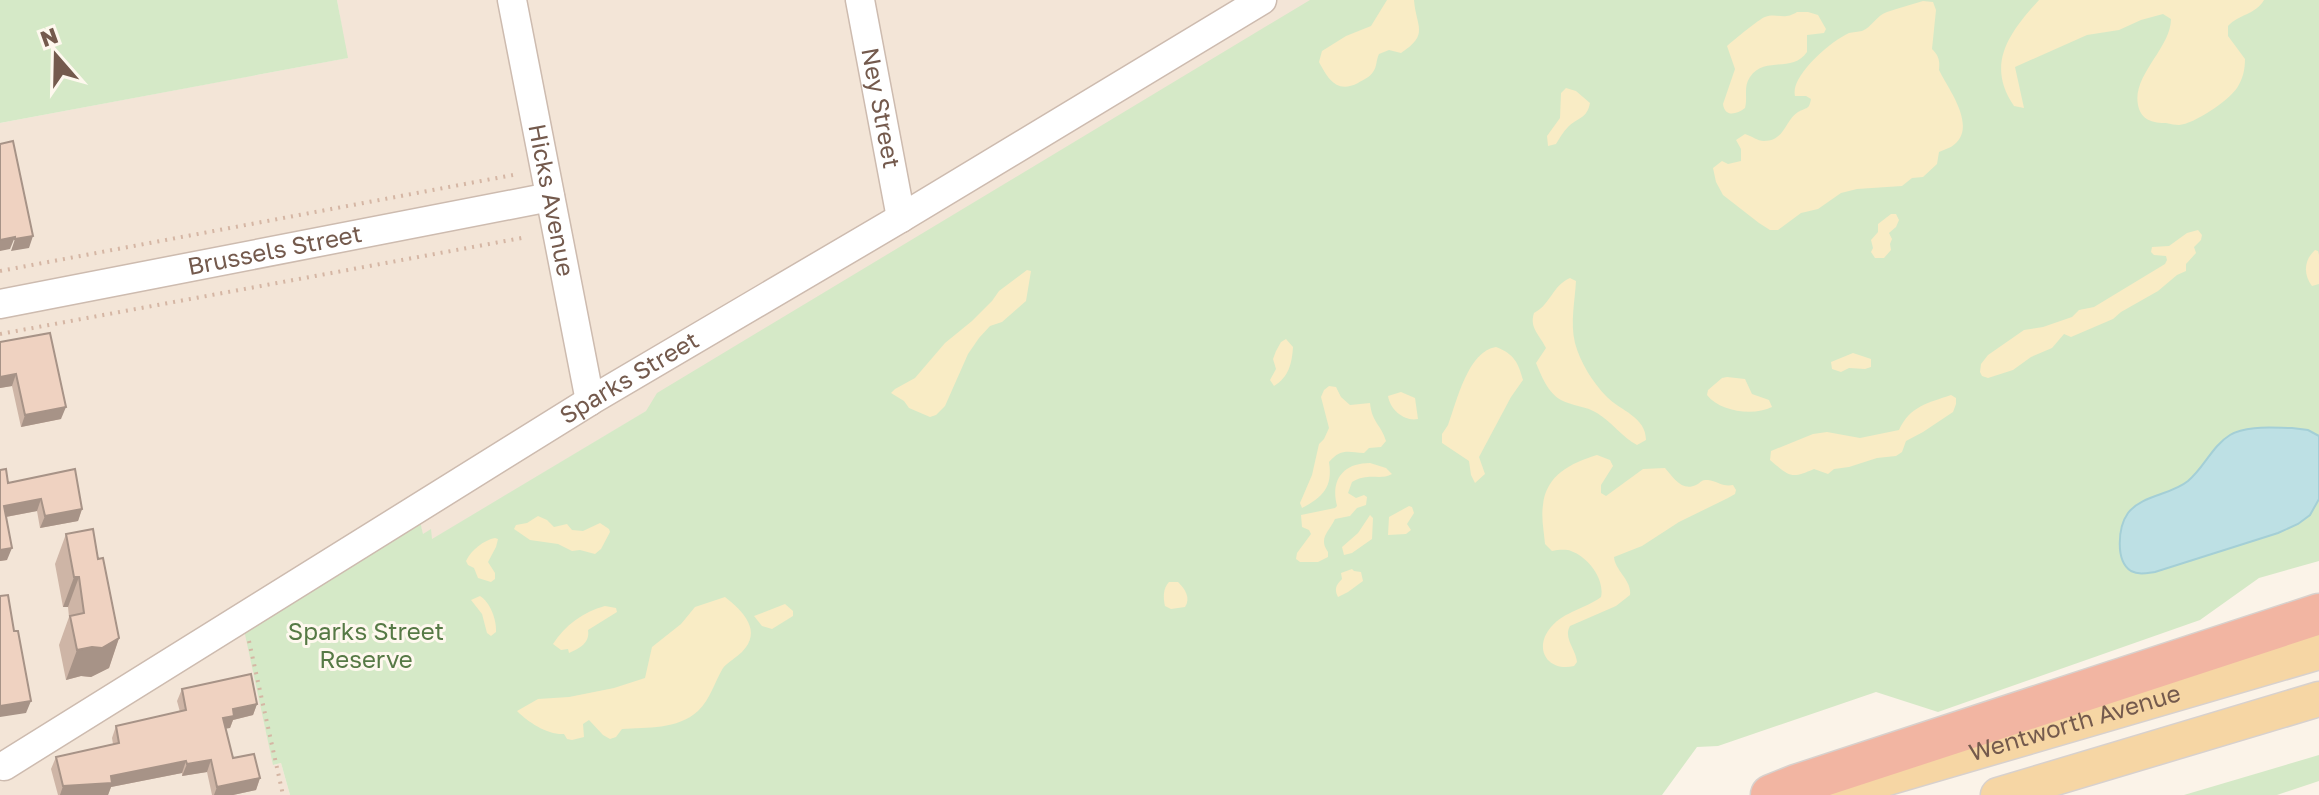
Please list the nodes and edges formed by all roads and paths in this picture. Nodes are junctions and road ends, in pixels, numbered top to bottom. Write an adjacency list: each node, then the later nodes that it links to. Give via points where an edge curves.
1 (512, 0): 6 (street, Hicks Avenue)
2 (860, 0): 7 (street, Ney Street)
3 (1262, 0): 4 (street, Sparks Street)
4 (1219, 12): 7 (street, Sparks Street)
5 (513, 175): 9 (path)
6 (550, 197): 10 (street, Brussels Street); 12 (street, Hicks Avenue)
7 (901, 218): 12 (street, Sparks Street)
8 (527, 237): 11 (path)
9 (0, 271)
10 (0, 304)
11 (0, 334)
12 (590, 401): 17 (street, Sparks Street)
13 (2319, 614): 19 (highway)
14 (245, 632): 18 (path)
15 (2319, 652): 20 (main road, Wentworth Avenue)
16 (2319, 699): 21 (main road, Wentworth Avenue)
17 (4, 766)
18 (283, 795)
19 (1771, 795)
20 (1829, 795)
21 (1998, 795)

